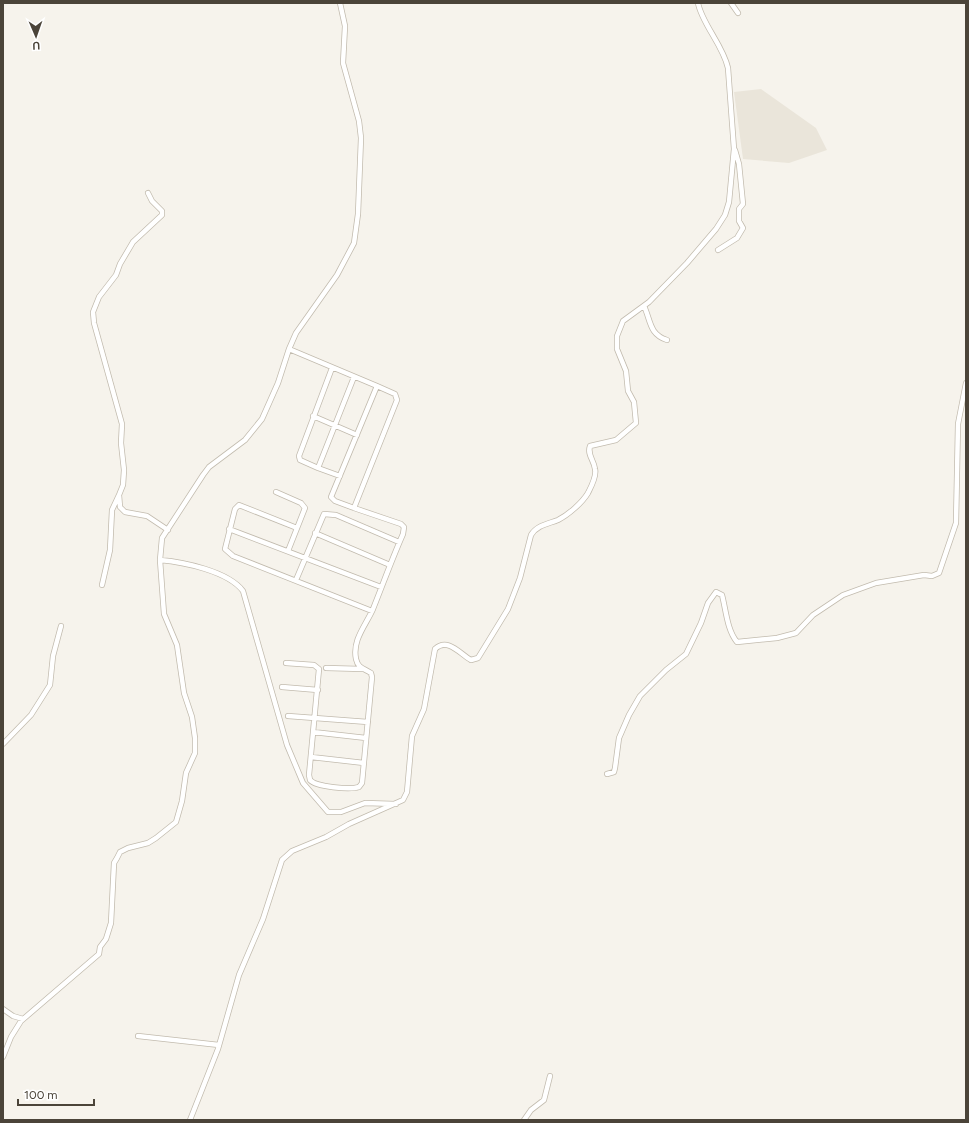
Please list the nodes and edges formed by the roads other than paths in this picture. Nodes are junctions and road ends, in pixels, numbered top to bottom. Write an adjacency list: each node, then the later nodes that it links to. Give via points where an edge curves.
1 (340, 3): 10 (street, via 346,26 343,62 360,128 357,230 352,249 337,275 305,318)
2 (698, 3): 5 (street, via 726,60 732,98)
3 (731, 3): 4 (street)
4 (738, 13)
5 (734, 149): 7 (street, via 739,164 743,204 739,209 739,221 743,228 738,237); 8 (street, via 729,202 720,224 687,263)
6 (148, 193): 21 (street, via 162,211 162,215 133,242 116,275 99,297 93,312 122,424 124,478)
7 (718, 250)
8 (644, 306): 9 (street, via 651,329); 51 (street, via 623,321 616,343 626,371 628,391 634,402 636,422 616,440 590,446 589,452 596,473 588,493 560,519 534,530 508,609 478,658 471,660 445,644 435,649 424,709 412,736 407,792 403,800)
9 (667, 340)
10 (289, 349): 11 (street); 25 (street, via 262,419 245,440 202,475)
11 (332, 368): 12 (street); 15 (street)
12 (354, 377): 14 (street); 16 (street)
13 (966, 383): 50 (street, via 958,424 956,523 939,573 876,584 843,595 813,615 796,633 746,642 737,642 732,636 722,596 716,592 708,603 686,654 640,696 619,738 614,772)
14 (377, 386): 17 (street); 22 (street, via 394,394 397,400)
15 (313, 416): 16 (street); 18 (street, via 298,458)
16 (335, 426): 17 (street); 18 (street)
17 (357, 435): 19 (street)
18 (318, 468): 19 (street)
19 (340, 476): 22 (street, via 331,498)
20 (276, 492): 23 (street, via 304,505 304,512)
21 (119, 494): 25 (street, via 122,510 147,516); 33 (street, via 112,510 110,550)
22 (354, 508): 27 (street, via 403,525 403,534)
23 (297, 528): 24 (street, via 238,505); 28 (street)
24 (229, 529): 28 (street); 32 (street, via 225,546 227,553)
25 (168, 530): 30 (street, via 161,544)
26 (315, 533): 27 (street, via 324,514 331,514); 29 (street); 31 (street)
27 (399, 542): 31 (street)
28 (288, 551): 29 (street)
29 (305, 557): 32 (street); 34 (street)
30 (160, 560): 51 (street, via 203,568 233,582 243,591 287,745 304,783 328,812 340,812 365,803); 53 (street, via 164,614 177,645 184,693 195,738 195,753 186,773 180,813 176,822 156,838 120,852 114,863 111,923 98,954)
31 (390, 565): 34 (street)
32 (296, 580): 35 (street)
33 (102, 585)
34 (381, 587): 35 (street)
35 (372, 611): 39 (street, via 356,644 356,659)
36 (61, 626): 47 (street, via 50,685 31,715)
37 (286, 663): 41 (street, via 318,667)
38 (326, 668): 39 (street)
39 (362, 669): 44 (street, via 372,675)
40 (282, 687): 41 (street)
41 (318, 690): 43 (street)
42 (288, 716): 43 (street)
43 (315, 718): 44 (street); 45 (street)
44 (368, 722): 46 (street)
45 (313, 732): 46 (street); 48 (street)
46 (366, 738): 49 (street)
47 (3, 744)
48 (310, 758): 49 (street); 49 (street, via 311,782 348,788 361,786)
49 (364, 763)
50 (607, 774)
51 (396, 804): 55 (street, via 292,851 285,857 280,864 263,919 239,975)
52 (3, 1009): 53 (street)
53 (23, 1019): 56 (street, via 11,1037)
54 (138, 1036): 55 (street)
55 (219, 1045): 58 (street)
56 (3, 1057)
57 (550, 1076): 59 (street, via 544,1100 531,1110)
58 (190, 1120)
59 (524, 1120)

